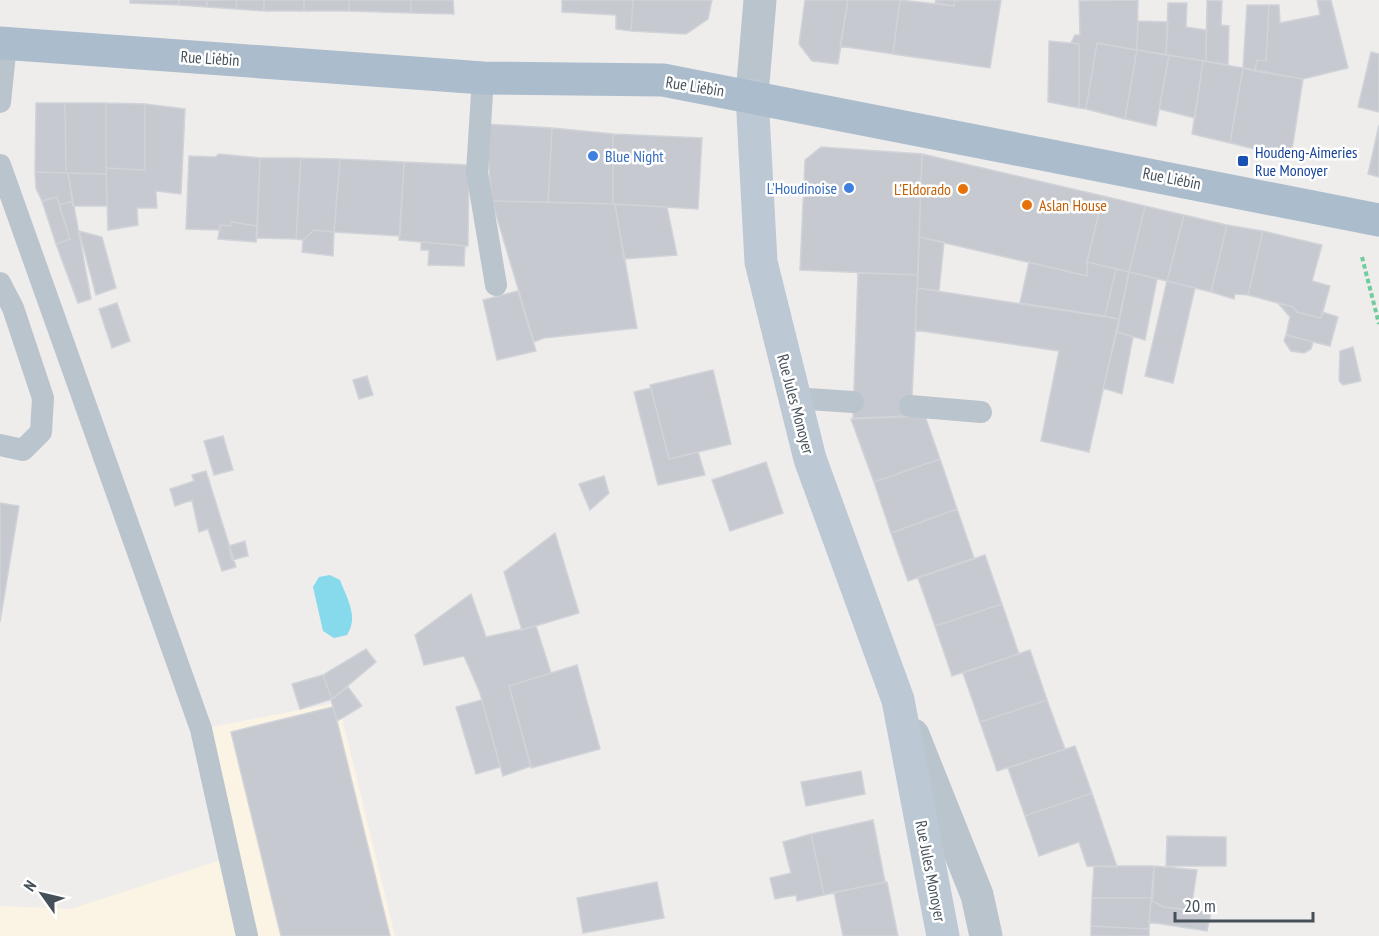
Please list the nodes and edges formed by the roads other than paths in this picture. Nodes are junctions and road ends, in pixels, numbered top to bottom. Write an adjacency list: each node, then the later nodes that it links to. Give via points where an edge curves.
1 (760, 0): 4 (street)
2 (3, 43): 3 (main road, Rue Liébin); 5 (lane)
3 (483, 78): 4 (main road, Rue Liébin, via 663,80); 9 (lane, via 477,172)
4 (752, 95): 7 (main road, Rue Liébin); 10 (street, Rue Jules Monoyer, via 760,262)
5 (0, 102)
6 (0, 165): 16 (lane, via 201,729)
7 (1364, 216)
8 (0, 283): 14 (lane, via 13,308 44,398 41,432 24,450)
9 (496, 285)
10 (793, 398): 11 (lane); 15 (street, Rue Jules Monoyer, via 810,459)
11 (853, 402)
12 (910, 406): 13 (lane)
13 (981, 412)
14 (0, 445)
15 (898, 700): 17 (street, Rue Jules Monoyer); 18 (street, Rue Jules Monoyer, via 978,895)
16 (247, 936)
17 (943, 936)
18 (986, 936)

